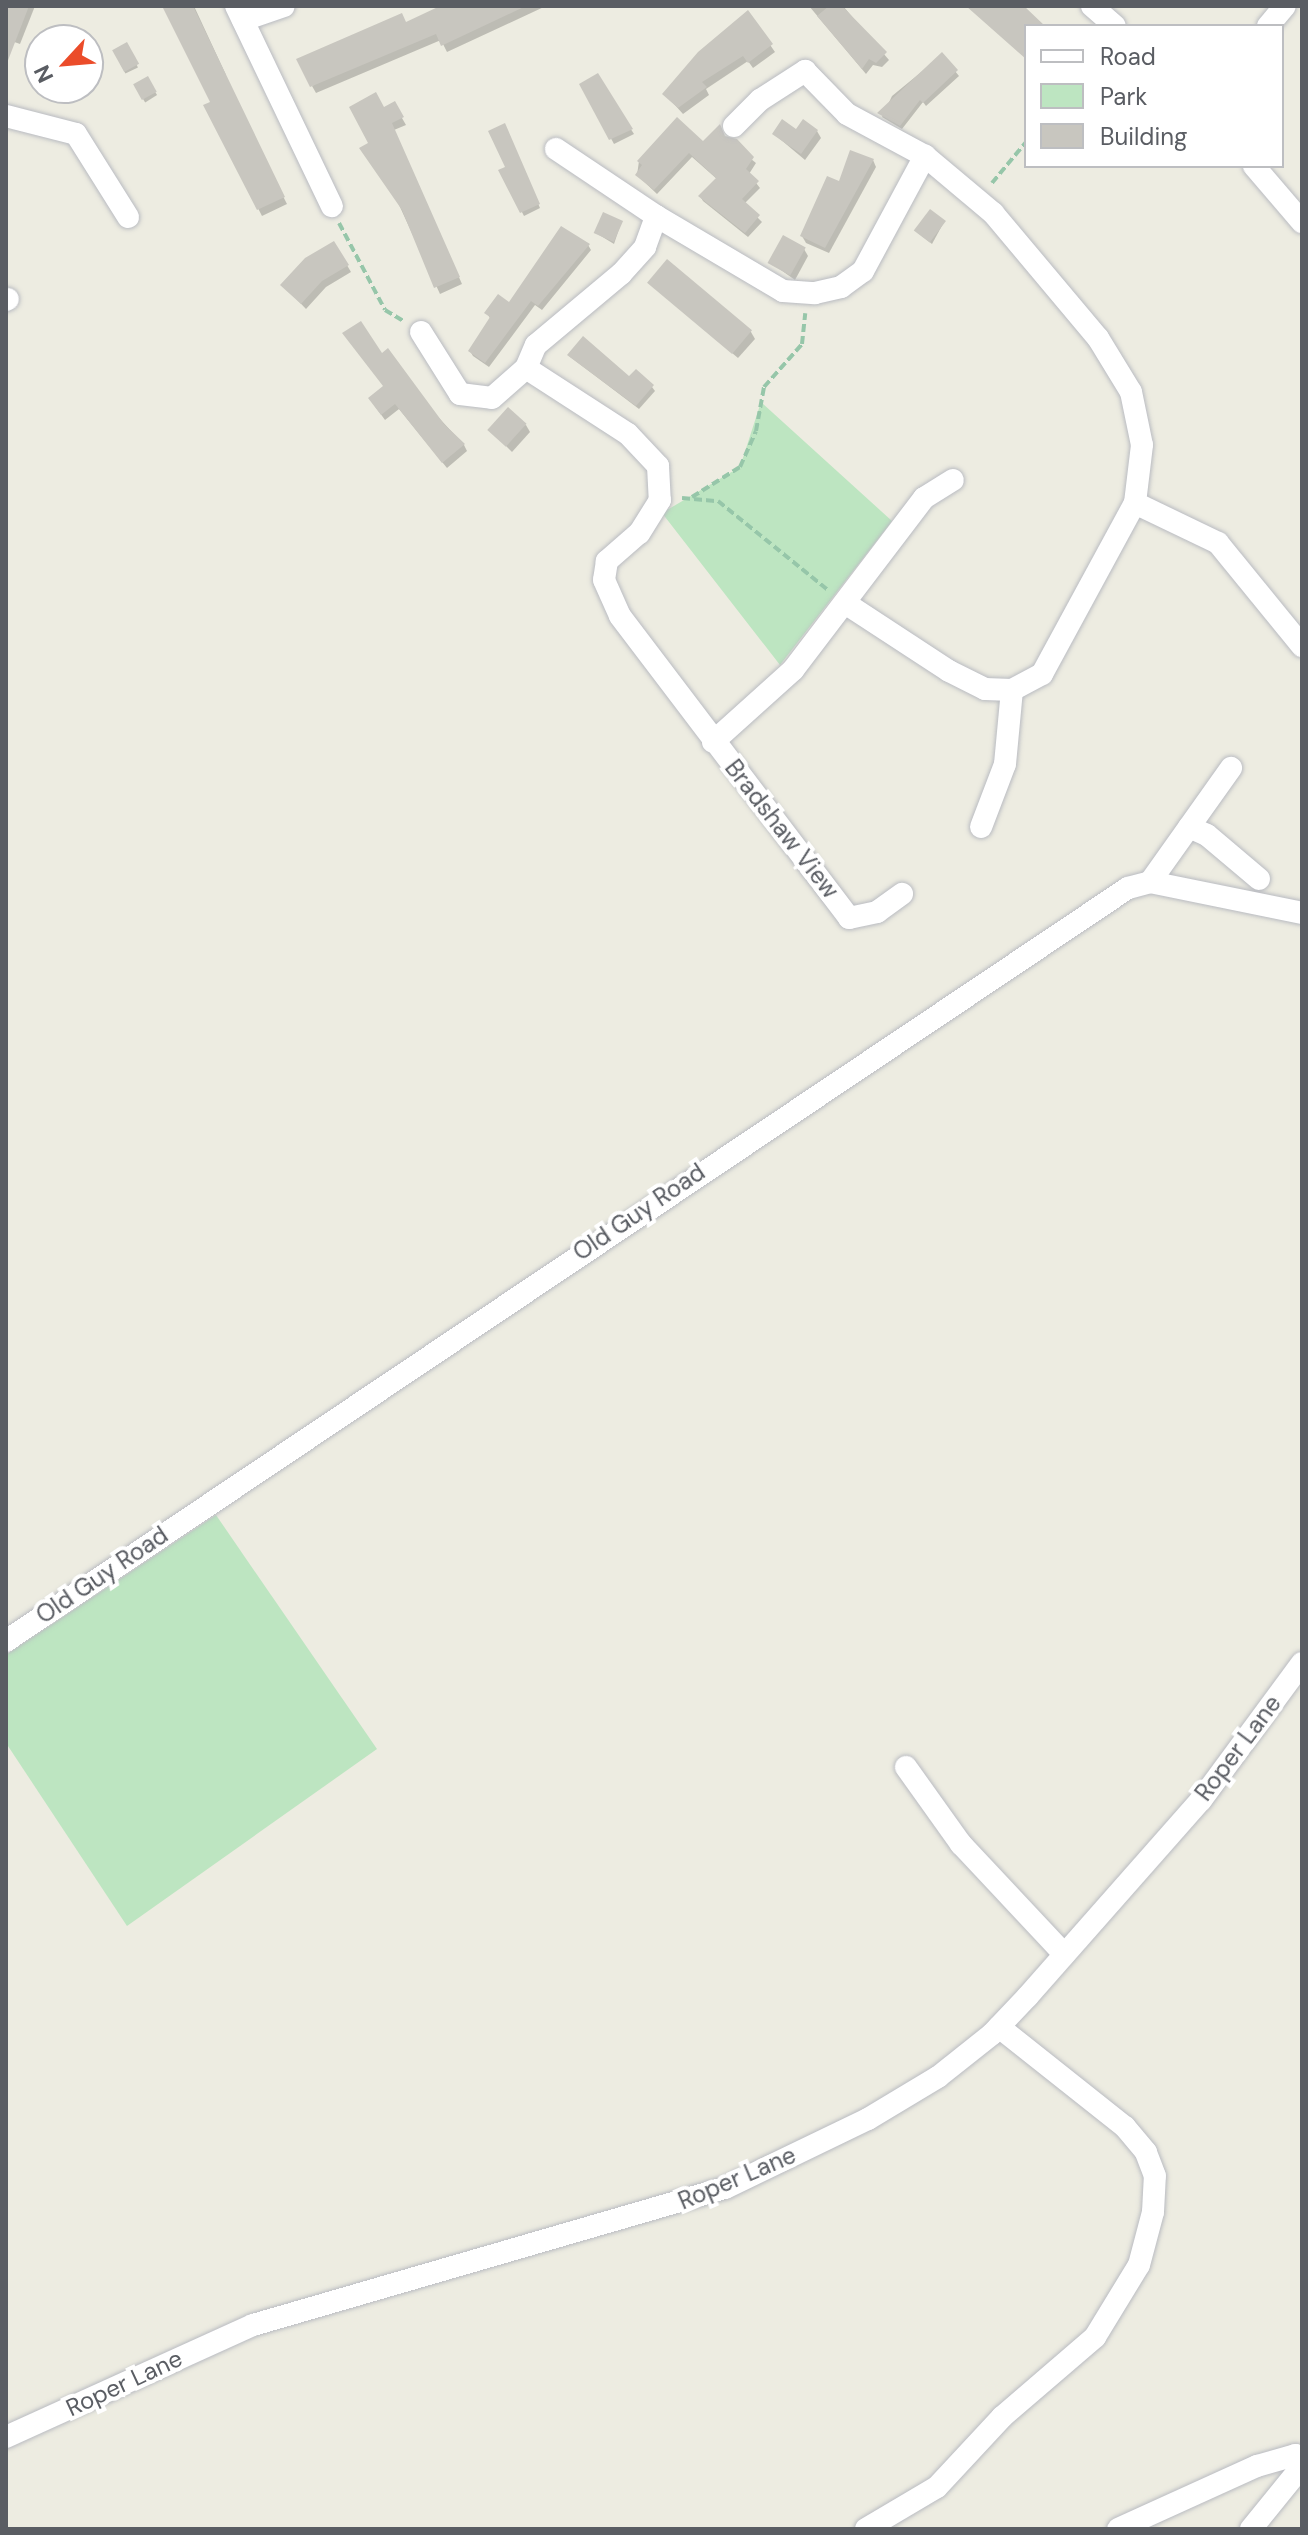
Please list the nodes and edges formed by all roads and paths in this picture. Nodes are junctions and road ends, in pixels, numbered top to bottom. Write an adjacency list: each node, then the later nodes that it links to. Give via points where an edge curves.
1 (284, 6): 4 (street)
2 (1092, 6): 5 (street)
3 (1285, 6): 6 (street)
4 (240, 13): 14 (street)
5 (1113, 24)
6 (1270, 24)
7 (6, 116): 16 (street, via 76,134)
8 (734, 126): 11 (street, via 760,100 805,71 847,114)
9 (1024, 144): 13 (path)
10 (556, 149): 15 (street)
11 (925, 156): 13 (street); 18 (street, via 863,271 841,287)
12 (1256, 168): 17 (street)
13 (978, 200): 24 (street, via 1048,274 1098,338 1131,392 1142,445)
14 (332, 206): 19 (path, via 354,259 385,310)
15 (656, 216): 18 (street, via 783,291); 20 (street, via 645,247 621,274 536,345)
16 (128, 217)
17 (1302, 222)
18 (803, 292): 22 (path, via 802,344 764,387 756,431 740,467)
19 (421, 332): 20 (street, via 460,394 492,398)
20 (526, 368): 23 (street, via 628,434 658,466)
21 (953, 480): 25 (street, Bradshaw View, via 924,498)
22 (692, 497): 23 (path); 25 (path, via 718,501)
23 (660, 500): 28 (street, Bradshaw View, via 639,533 607,561 604,580 620,616)
24 (1135, 503): 26 (street, via 1218,543); 27 (street, via 1042,674)
25 (845, 603): 27 (street, via 949,671 985,689); 28 (street, Bradshaw View, via 793,670)
26 (1302, 646)
27 (1012, 690): 30 (street, via 1005,764)
28 (713, 742): 34 (street, Bradshaw View, via 766,802 849,918 877,912)
29 (1231, 768): 31 (street)
30 (981, 827)
31 (1189, 827): 32 (street, via 1207,835); 33 (street)
32 (1259, 879)
33 (1150, 882): 35 (street); 36 (street, Old Guy Road, via 1128,888 1088,912)
34 (902, 894)
35 (1302, 913)
36 (6, 1641)
37 (1302, 1663): 39 (street, Roper Lane, via 1201,1800)
38 (906, 1767): 39 (street, via 961,1844)
39 (1064, 1954): 40 (street, Roper Lane)
40 (999, 2027): 41 (street, Roper Lane, via 938,2077 868,2119 725,2188 253,2325); 43 (street, via 1125,2127 1146,2152 1155,2176 1146,2239 1116,2310 1095,2337 1002,2417 937,2487)
41 (6, 2437)
42 (1302, 2465): 44 (street, via 1295,2455 1257,2466); 45 (street)
43 (866, 2529)
44 (1118, 2529)
45 (1251, 2529)

